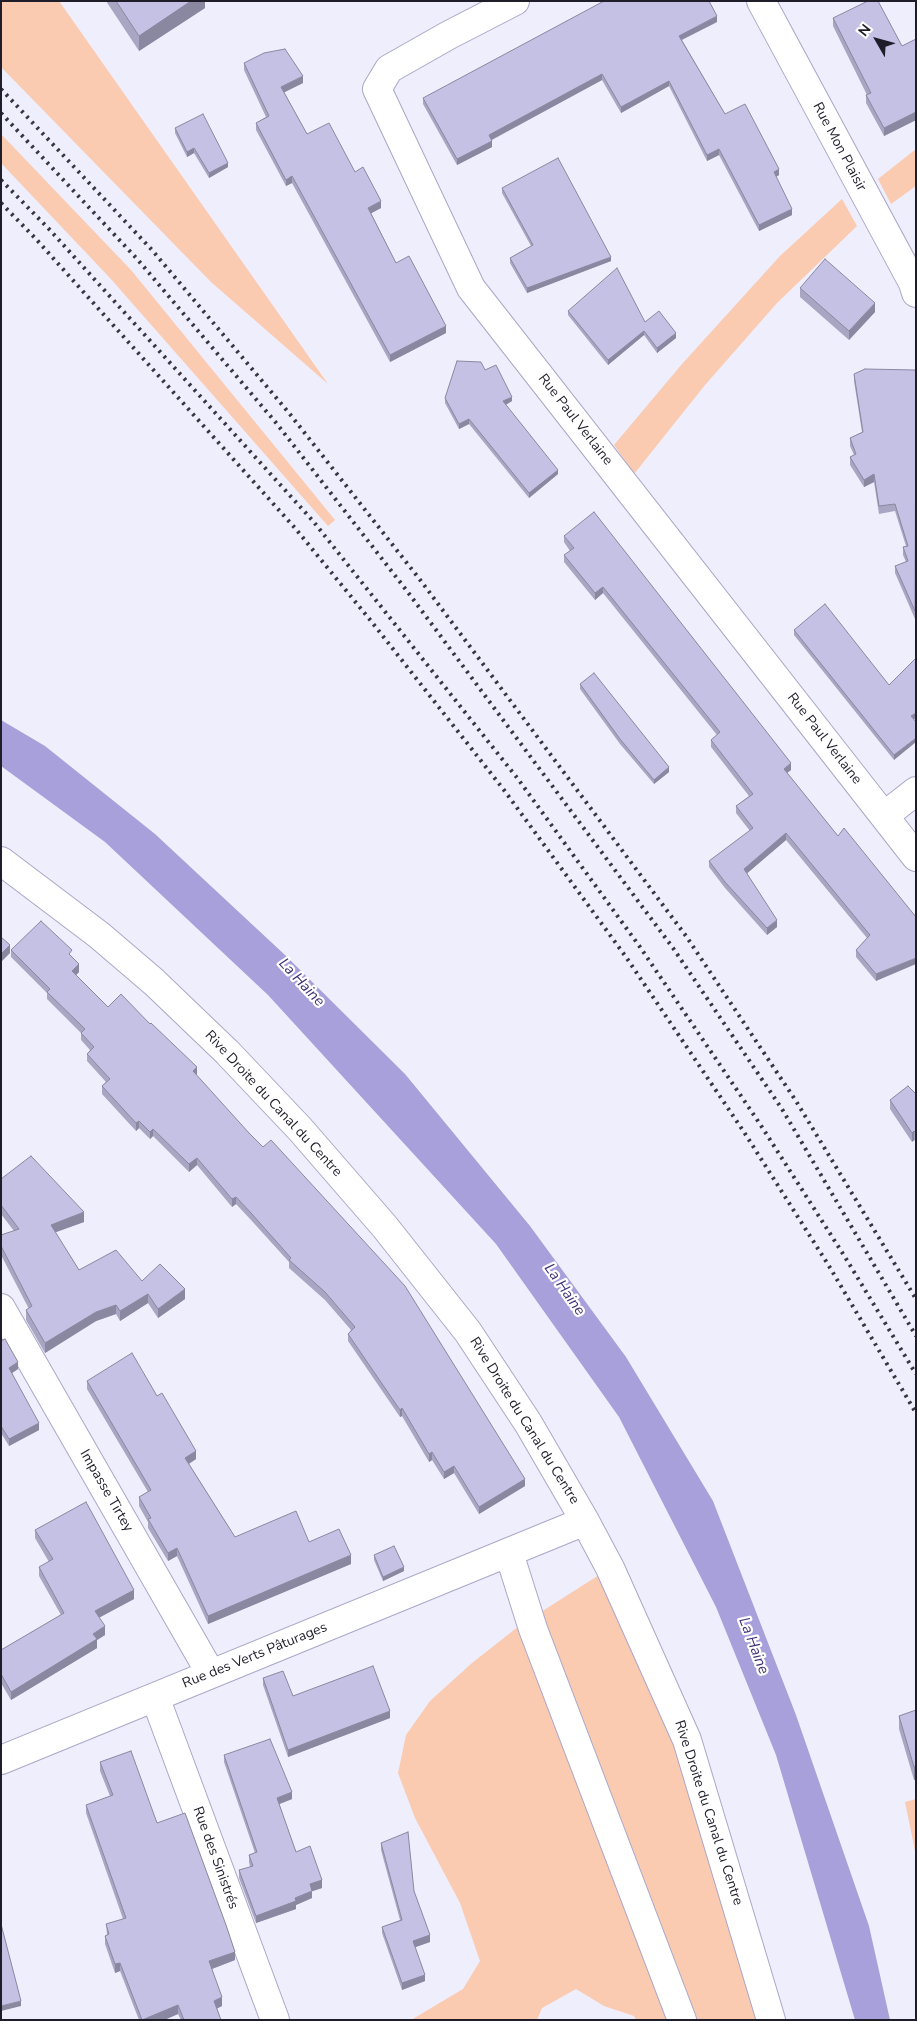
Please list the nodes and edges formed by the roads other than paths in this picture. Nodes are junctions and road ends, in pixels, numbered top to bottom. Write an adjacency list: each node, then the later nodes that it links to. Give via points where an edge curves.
1 (515, 1): 5 (street, Rue Paul Verlaine, via 389,70 377,90 471,288)
2 (761, 1): 3 (street, Rue Mon Plaisir)
3 (916, 293)
4 (916, 791): 5 (street)
5 (884, 816): 6 (street, Rue Paul Verlaine)
6 (916, 857)
7 (1, 861): 9 (street, Rive Droite du Canal du Centre, via 154,982 300,1129 468,1332 528,1423)
8 (1, 1308): 11 (street, Impasse Tirtey)
9 (585, 1521): 10 (street, Rue des Verts Pâturages); 16 (street, Rive Droite du Canal du Centre, via 610,1568 687,1740)
10 (509, 1553): 11 (street, Rue des Verts Pâturages); 15 (street, via 533,1629)
11 (211, 1674): 12 (street, Rue des Verts Pâturages)
12 (155, 1697): 13 (street, Rue des Verts Pâturages); 14 (street, Rue des Sinistrés)
13 (1, 1760)
14 (275, 2020)
15 (682, 2020)
16 (771, 2020)

